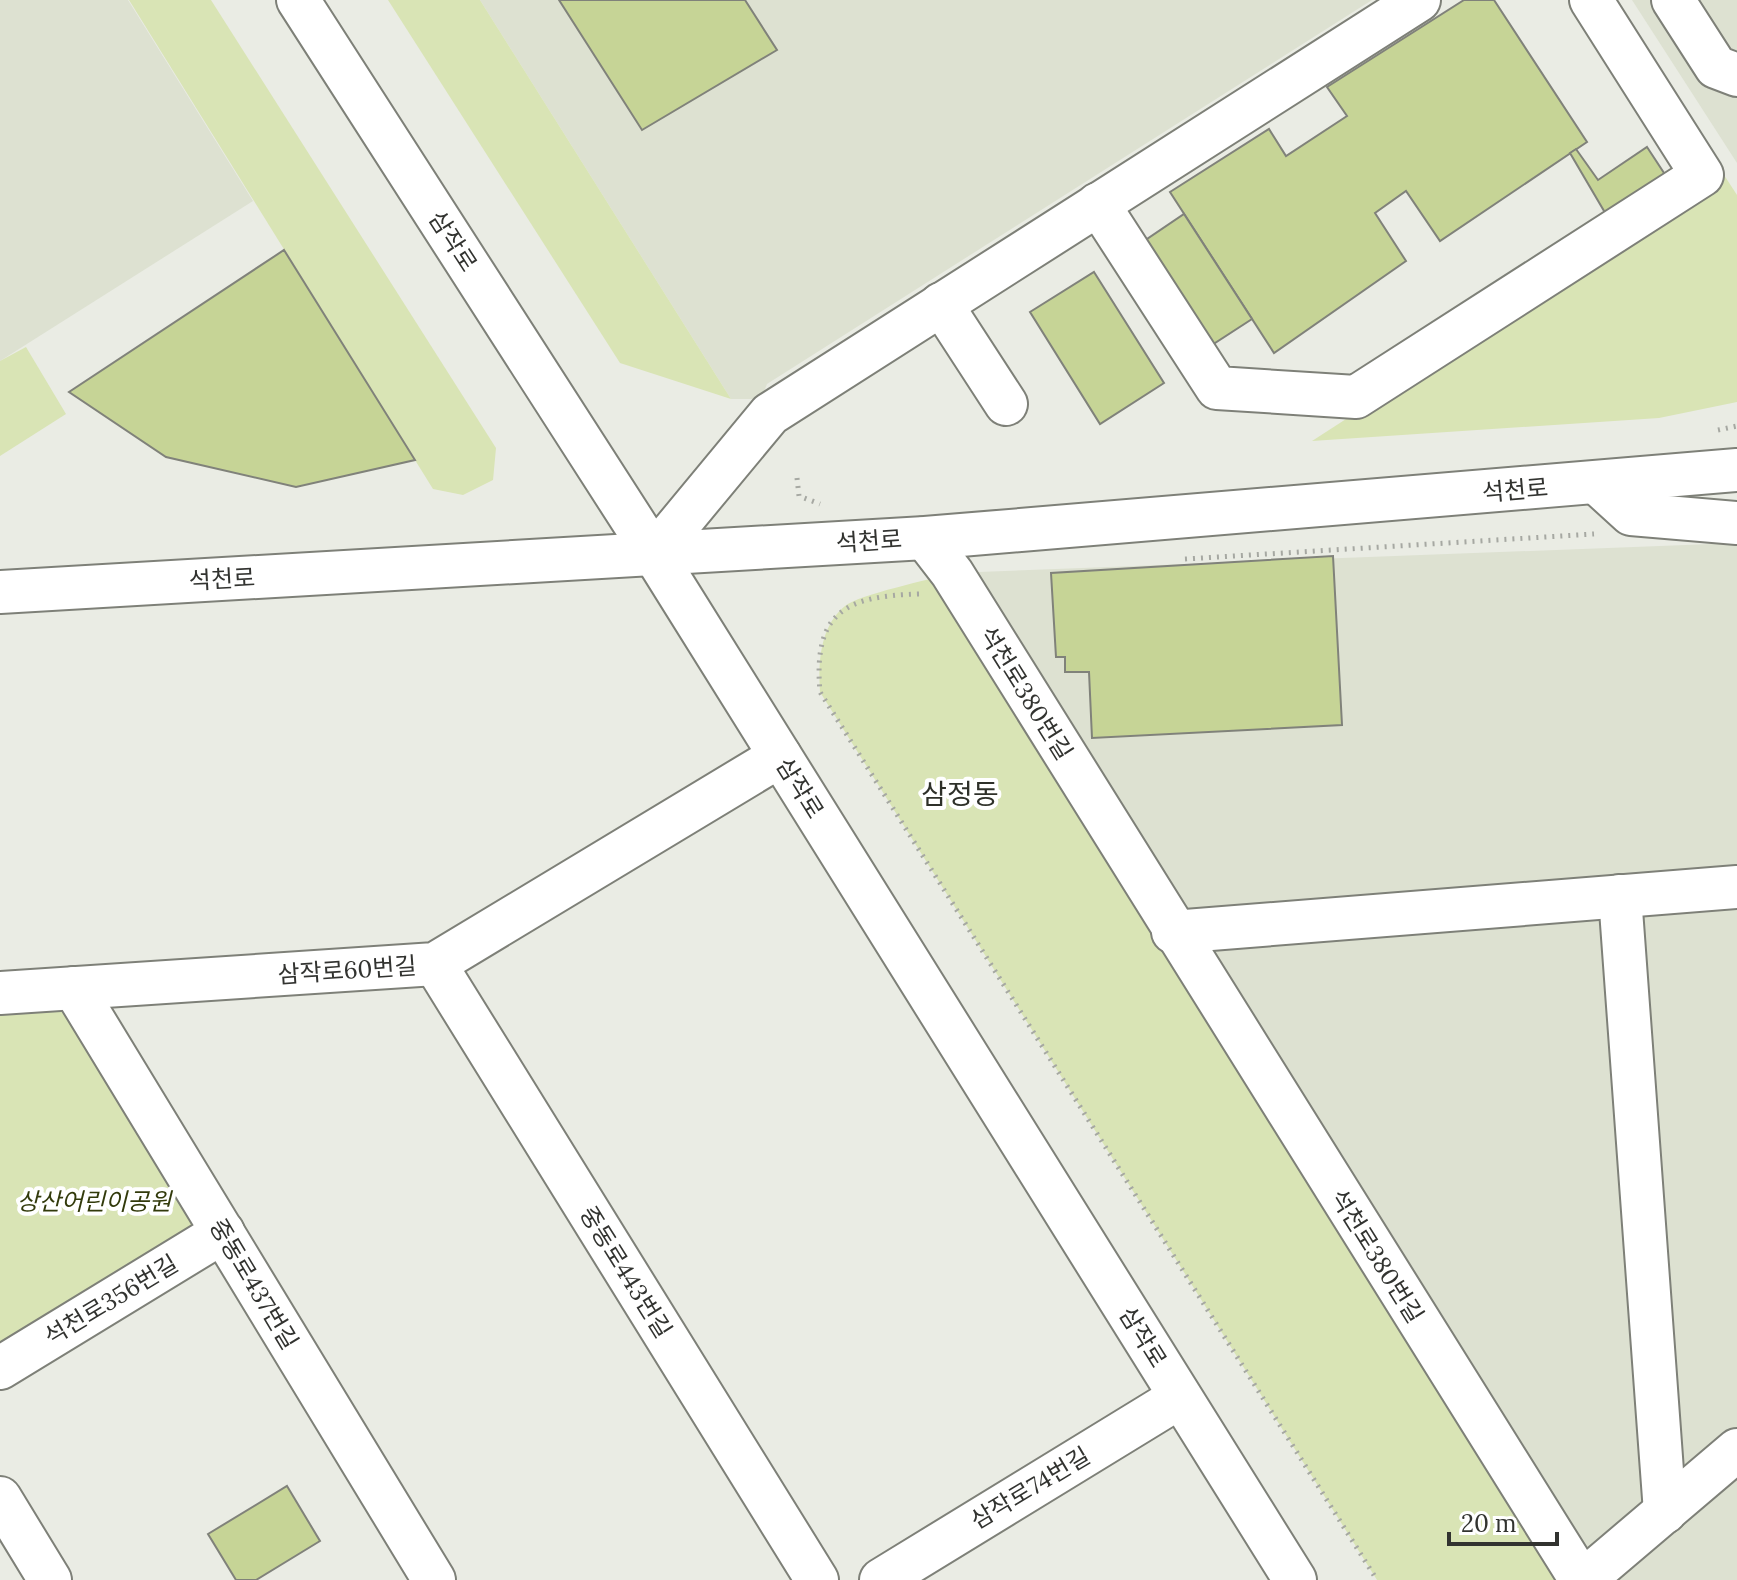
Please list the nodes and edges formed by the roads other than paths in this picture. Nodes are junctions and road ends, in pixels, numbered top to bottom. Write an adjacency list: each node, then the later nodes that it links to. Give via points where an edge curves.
1 (298, 0): 13 (street, 삼작로)
2 (1419, 0): 6 (street)
3 (1591, 0): 6 (street, via 1702,175 1356,397 1217,388)
4 (1673, 0): 5 (street, via 1716,67)
5 (1737, 75)
6 (1098, 204): 7 (street)
7 (941, 304): 8 (street); 13 (street, via 770,414)
8 (1006, 404)
9 (1737, 470): 10 (street, 석천로)
10 (1597, 483): 11 (street, via 1631,514); 12 (street, 석천로)
11 (1737, 523)
12 (925, 538): 13 (street, 석천로); 18 (street, 석천로380번길, via 960,585)
13 (654, 554): 14 (street, 석천로); 15 (street, 삼작로)
14 (0, 592)
15 (780, 756): 19 (street, 삼작로60번길); 24 (street, 삼작로)
16 (1737, 887): 17 (street)
17 (1620, 896): 18 (street); 27 (street)
18 (1173, 932): 33 (street, 석천로380번길)
19 (435, 964): 20 (street, 삼작로60번길); 30 (street, 중동로443번길)
20 (74, 988): 21 (street, 삼작로60번길); 22 (street, 중동로437번길)
21 (0, 993)
22 (223, 1232): 23 (street, 석천로356번길); 29 (street, 중동로437번길)
23 (0, 1368)
24 (1180, 1397): 31 (street, 삼작로74번길); 32 (street, 삼작로)
25 (1737, 1450): 27 (street)
26 (0, 1498): 28 (street)
27 (1665, 1512): 33 (street)
28 (50, 1580)
29 (434, 1580)
30 (817, 1580)
31 (881, 1580)
32 (1295, 1580)
33 (1583, 1580)

